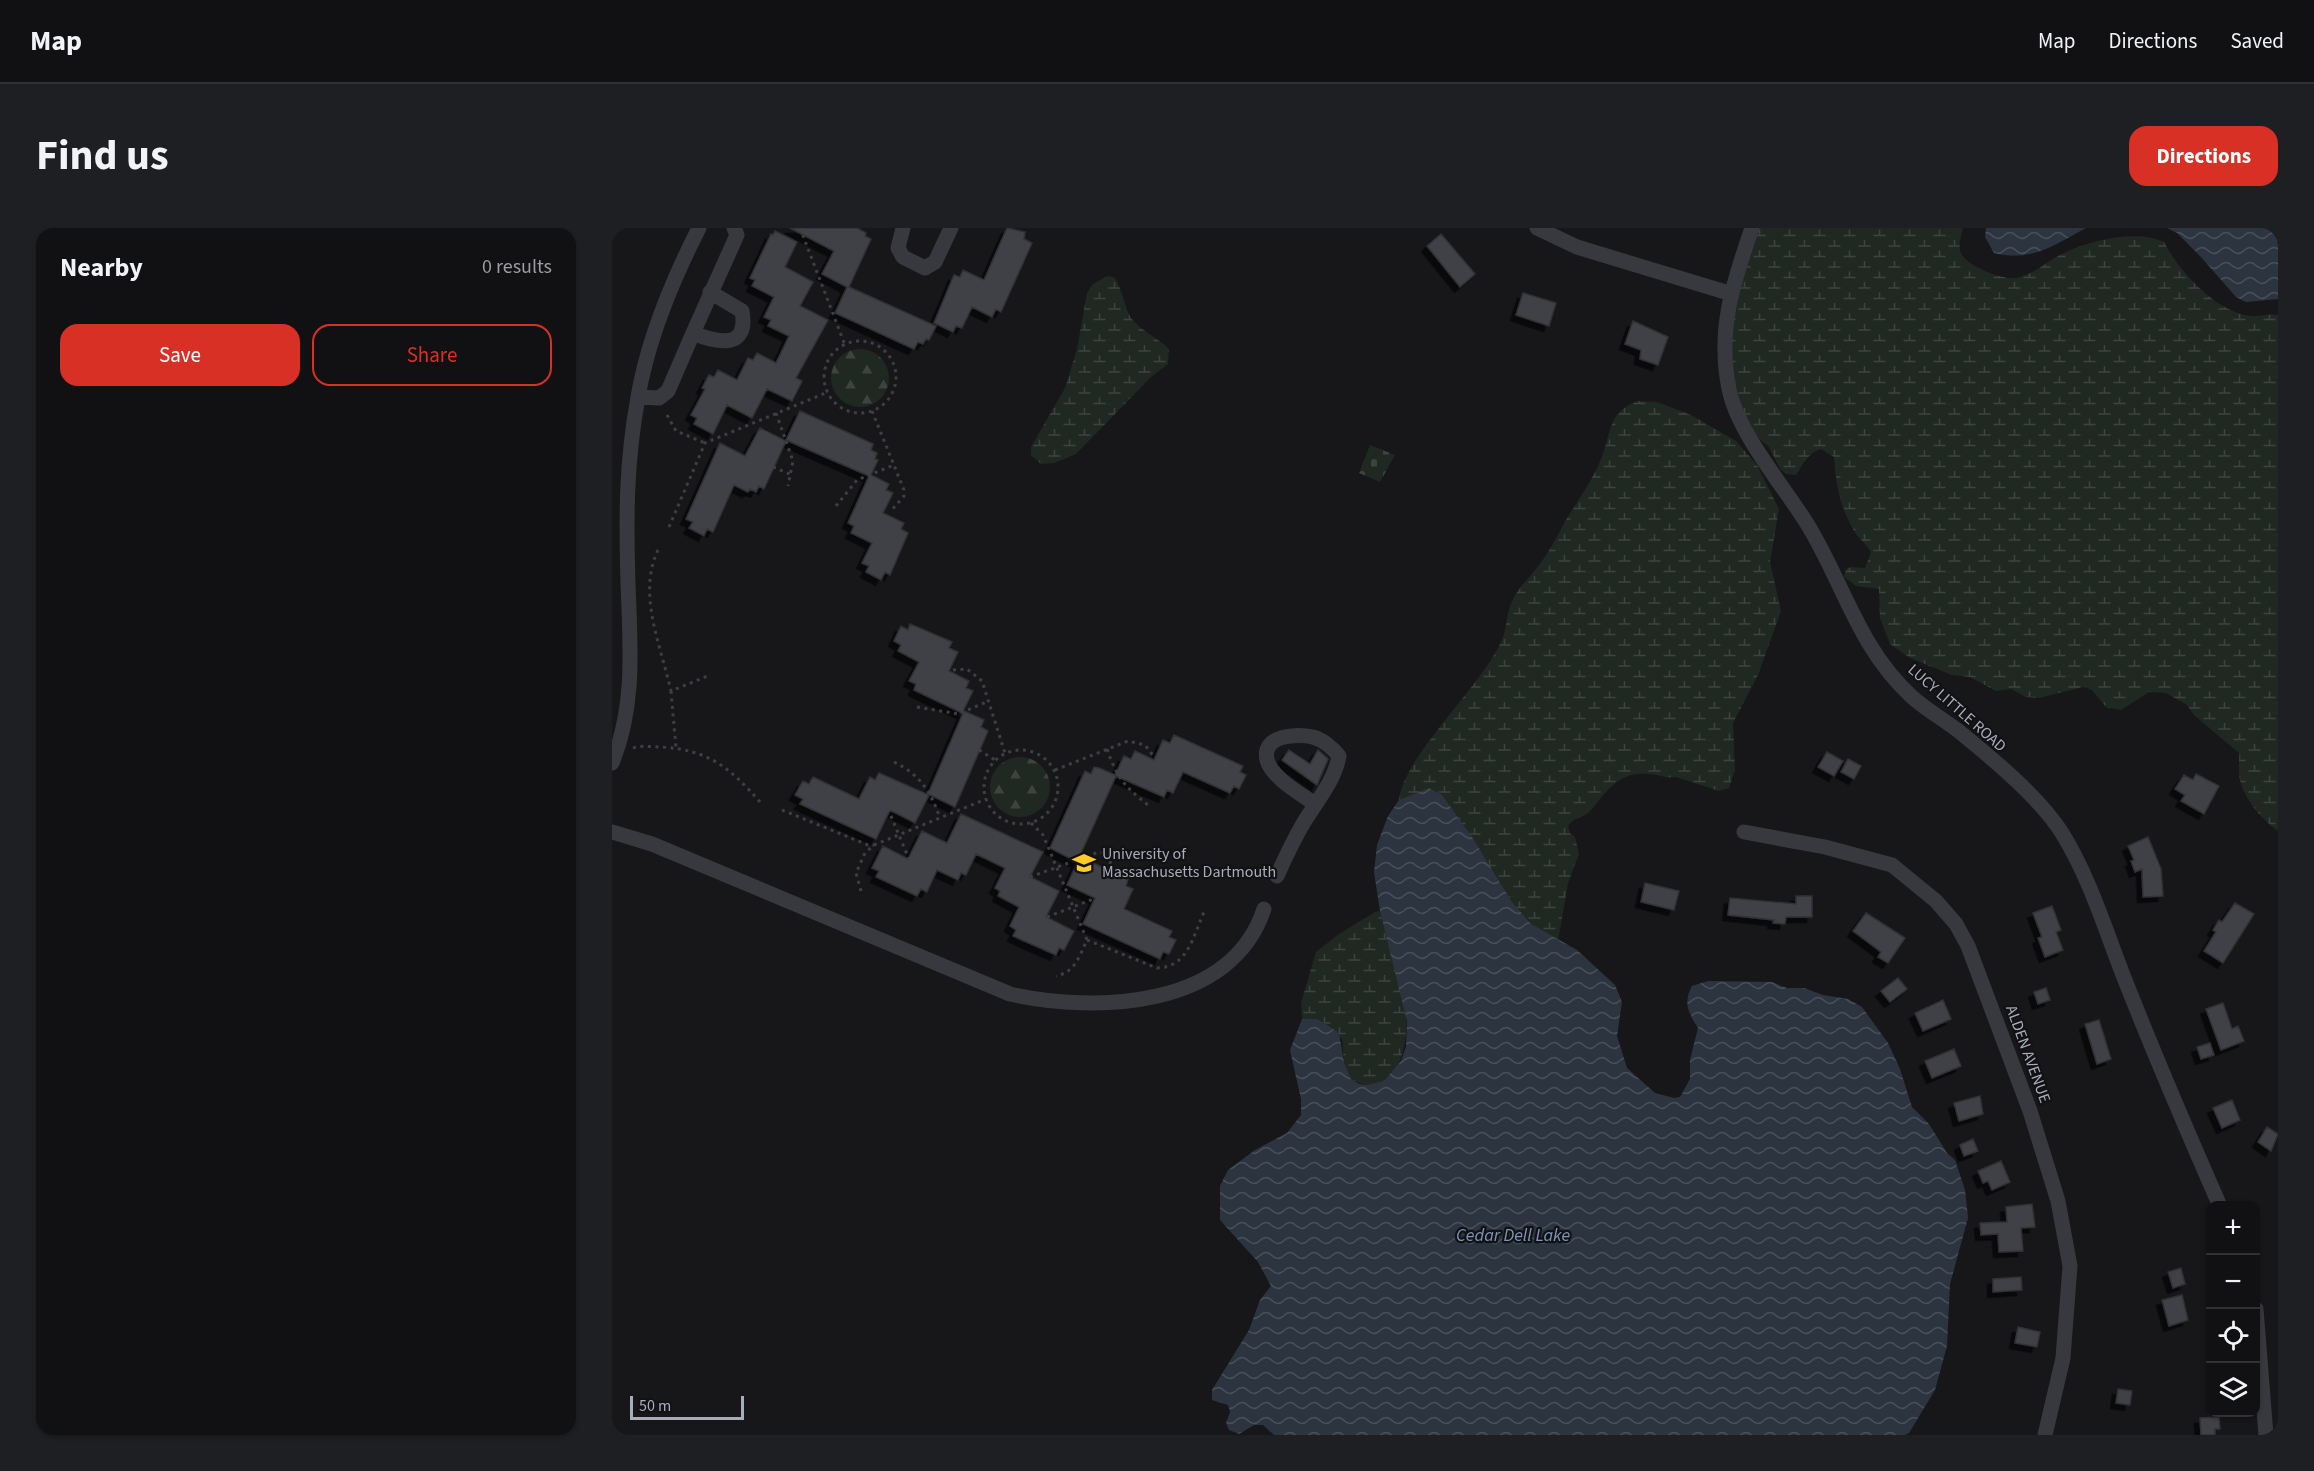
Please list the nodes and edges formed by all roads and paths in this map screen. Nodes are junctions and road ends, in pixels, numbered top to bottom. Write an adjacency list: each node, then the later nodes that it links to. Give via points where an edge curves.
1 (699, 228): 13 (street, via 657,324 643,365)
2 (734, 228): 8 (street, via 737,235)
3 (800, 228): 11 (path)
4 (903, 228): 5 (street, via 898,248 903,257 925,268 935,262)
5 (951, 228)
6 (1537, 228): 9 (street, via 1577,247)
7 (1752, 228): 9 (street, LUCY LITTLE ROAD)
8 (710, 292): 10 (street); 10 (street, via 742,311 745,325 728,342 715,342)
9 (1732, 294): 68 (street, LUCY LITTLE ROAD, via 1724,329 1729,391 1746,429 1807,523 1859,629 1887,669 1912,697 2006,773 2062,833 2089,889 2165,1081)
10 (693, 333): 13 (street, via 668,391 659,398)
11 (845, 345): 12 (path, via 829,360 824,382); 14 (path, via 873,344 894,364 893,392)
12 (828, 392): 14 (path, via 846,410); 15 (path)
13 (638, 397): 39 (street, via 628,448 626,488 631,626 629,696)
14 (872, 411): 18 (path)
15 (776, 413): 17 (path); 20 (path, via 793,461)
16 (667, 415): 17 (path, via 676,431)
17 (705, 443): 24 (path)
18 (894, 465): 22 (path, via 857,480); 23 (path, via 904,496)
19 (773, 467): 20 (path)
20 (792, 475): 21 (path)
21 (788, 486)
22 (836, 507)
23 (890, 512)
24 (669, 527)
25 (658, 550): 28 (path, via 649,576 648,594)
26 (953, 670): 29 (path, via 967,669 975,674)
27 (710, 675): 28 (path)
28 (671, 691): 31 (path)
29 (989, 701): 30 (path, via 958,714); 35 (path)
30 (917, 707)
31 (676, 748): 32 (path); 42 (path, via 704,754 724,765)
32 (630, 749)
33 (1107, 749): 36 (path, via 1136,741 1145,745); 40 (path); 44 (path, via 1124,787)
34 (979, 750): 37 (path)
35 (1005, 753): 37 (path); 40 (path, via 1029,750)
36 (1155, 758)
37 (995, 760): 41 (path, via 984,781)
38 (894, 762): 47 (path, via 921,780 930,791)
39 (612, 763)
40 (1055, 770): 48 (path, via 1055,802 1050,812)
41 (986, 799): 47 (path); 48 (path, via 1004,820 1012,824)
42 (761, 803)
43 (1315, 804): 43 (street, via 1275,772 1267,751 1273,741 1281,737 1312,737 1339,756 1337,769); 58 (street)
44 (1148, 805)
45 (888, 809): 51 (path)
46 (782, 810): 52 (path)
47 (940, 818): 51 (path)
48 (1031, 823): 56 (path, via 1043,835)
49 (612, 832): 63 (street, via 652,844 1010,993 1061,1004 1125,1002 1161,995 1201,979 1238,955)
50 (1744, 832): 70 (street, ALDEN AVENUE, via 1825,847 1892,866 1936,901 1968,946 2026,1100 2058,1201 2070,1266 2063,1358)
51 (898, 835): 52 (path); 54 (path)
52 (874, 845): 60 (path, via 865,853 856,873)
53 (1113, 856): 55 (path); 56 (path, via 1099,852); 57 (path)
54 (909, 859)
55 (1126, 859)
56 (1057, 867): 59 (path); 62 (path)
57 (1107, 871)
58 (1277, 876)
59 (1030, 877)
60 (861, 891)
61 (1096, 898): 62 (path)
62 (1073, 906): 65 (path); 66 (path)
63 (1264, 909)
64 (1205, 910): 66 (path, via 1175,966 1157,968)
65 (1047, 917)
66 (1087, 940): 67 (path, via 1075,965 1067,974)
67 (1056, 976)
68 (2218, 1201)
69 (2260, 1359): 71 (street)
70 (2045, 1435)
71 (2266, 1435)

